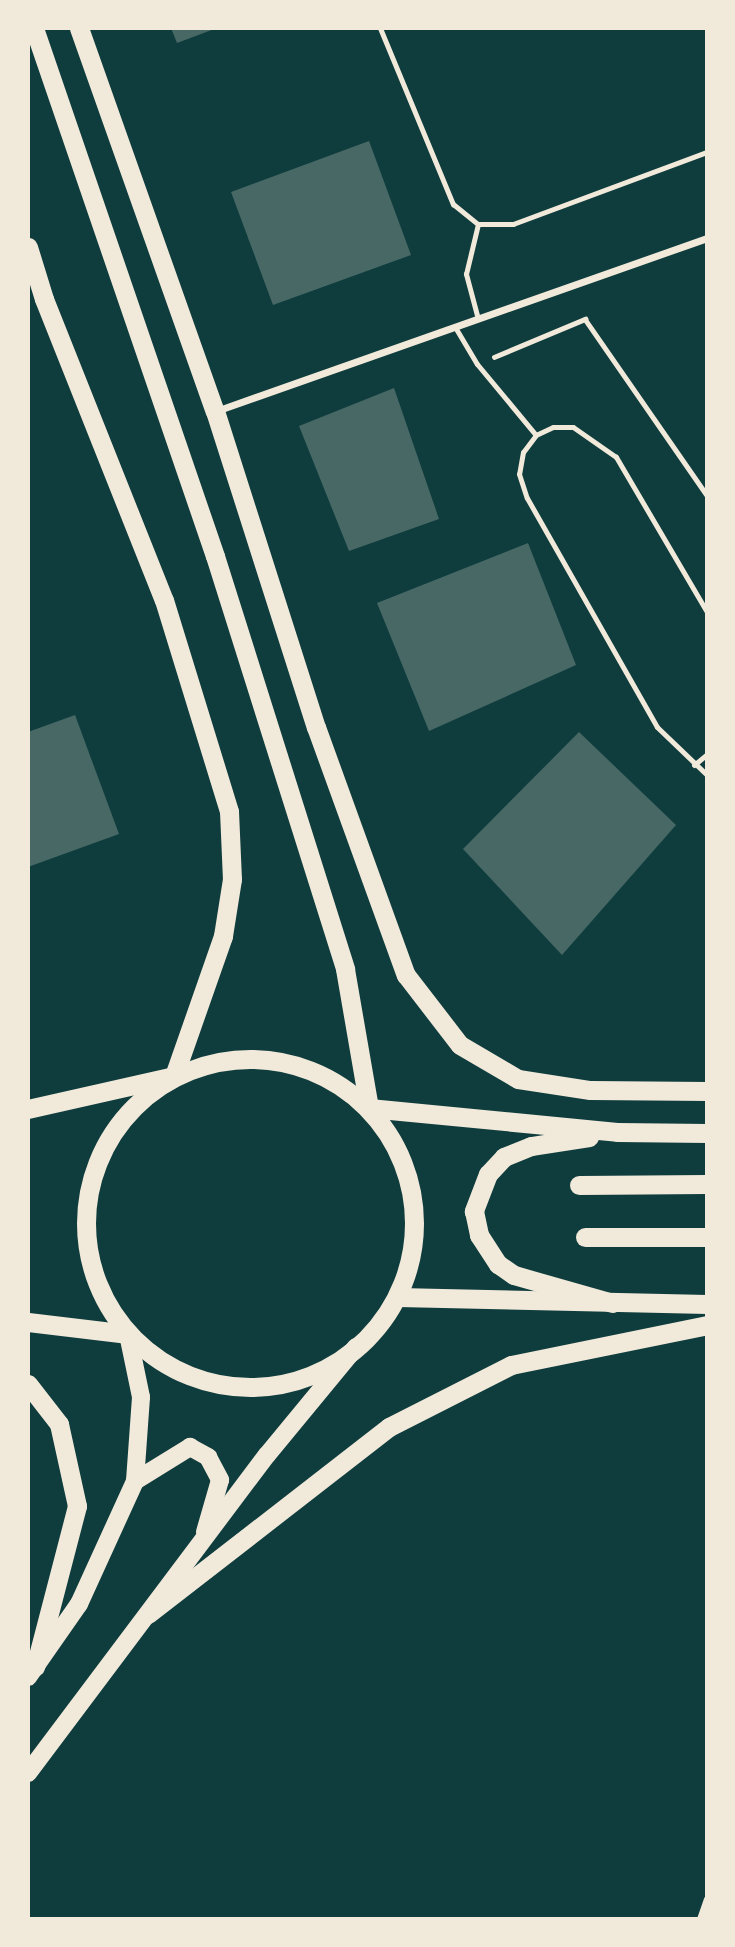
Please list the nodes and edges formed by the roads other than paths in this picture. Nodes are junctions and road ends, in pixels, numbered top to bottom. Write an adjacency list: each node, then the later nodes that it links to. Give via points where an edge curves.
1 (34, 28): 18 (highway, via 215,556 337,943)
2 (79, 28): 10 (highway)
3 (380, 28): 5 (lane, via 453,204)
4 (707, 152): 5 (lane, via 513,224)
5 (478, 223): 8 (lane, via 466,274)
6 (707, 238): 8 (street)
7 (28, 247): 16 (highway, via 44,299 164,600 229,811 232,879 223,936)
8 (478, 319): 9 (street)
9 (455, 327): 10 (street); 11 (lane, via 477,364)
10 (215, 411): 17 (highway, via 316,727 406,975 460,1045 518,1079 590,1090)
11 (536, 435): 12 (lane, via 554,427 573,427 617,457); 14 (lane, via 523,452 519,474 527,498 657,726)
12 (707, 612)
13 (707, 754): 14 (lane)
14 (694, 765): 15 (lane)
15 (707, 775)
16 (174, 1076): 18 (highway, via 225,1059 277,1060 327,1077); 19 (highway); 31 (highway, via 134,1105 104,1145 87,1193 86,1243 100,1292)
17 (707, 1091)
18 (369, 1108): 20 (highway); 26 (highway, via 394,1141 410,1178 416,1218 412,1259)
19 (28, 1109)
20 (617, 1132): 21 (highway); 27 (highway, via 531,1146 504,1157 488,1174 474,1211 479,1235 498,1264 514,1275)
21 (707, 1133)
22 (707, 1184): 23 (highway)
23 (579, 1185)
24 (585, 1237): 25 (highway)
25 (707, 1237)
26 (398, 1297): 27 (highway); 32 (highway)
27 (612, 1303): 28 (highway)
28 (707, 1304)
29 (28, 1322): 31 (highway)
30 (707, 1325): 36 (highway, via 511,1365 389,1427)
31 (128, 1334): 32 (highway, via 169,1366 219,1385 272,1386 323,1371); 34 (main road, via 141,1397)
32 (356, 1347): 35 (main road)
33 (28, 1384): 37 (highway, via 59,1424 77,1506)
34 (135, 1481): 35 (main road, via 190,1447 208,1457 220,1480); 37 (main road, via 79,1604)
35 (202, 1542): 36 (main road)
36 (148, 1614): 38 (main road)
37 (31, 1672)
38 (28, 1773)
39 (707, 1899): 40 (street)
40 (700, 1919)

